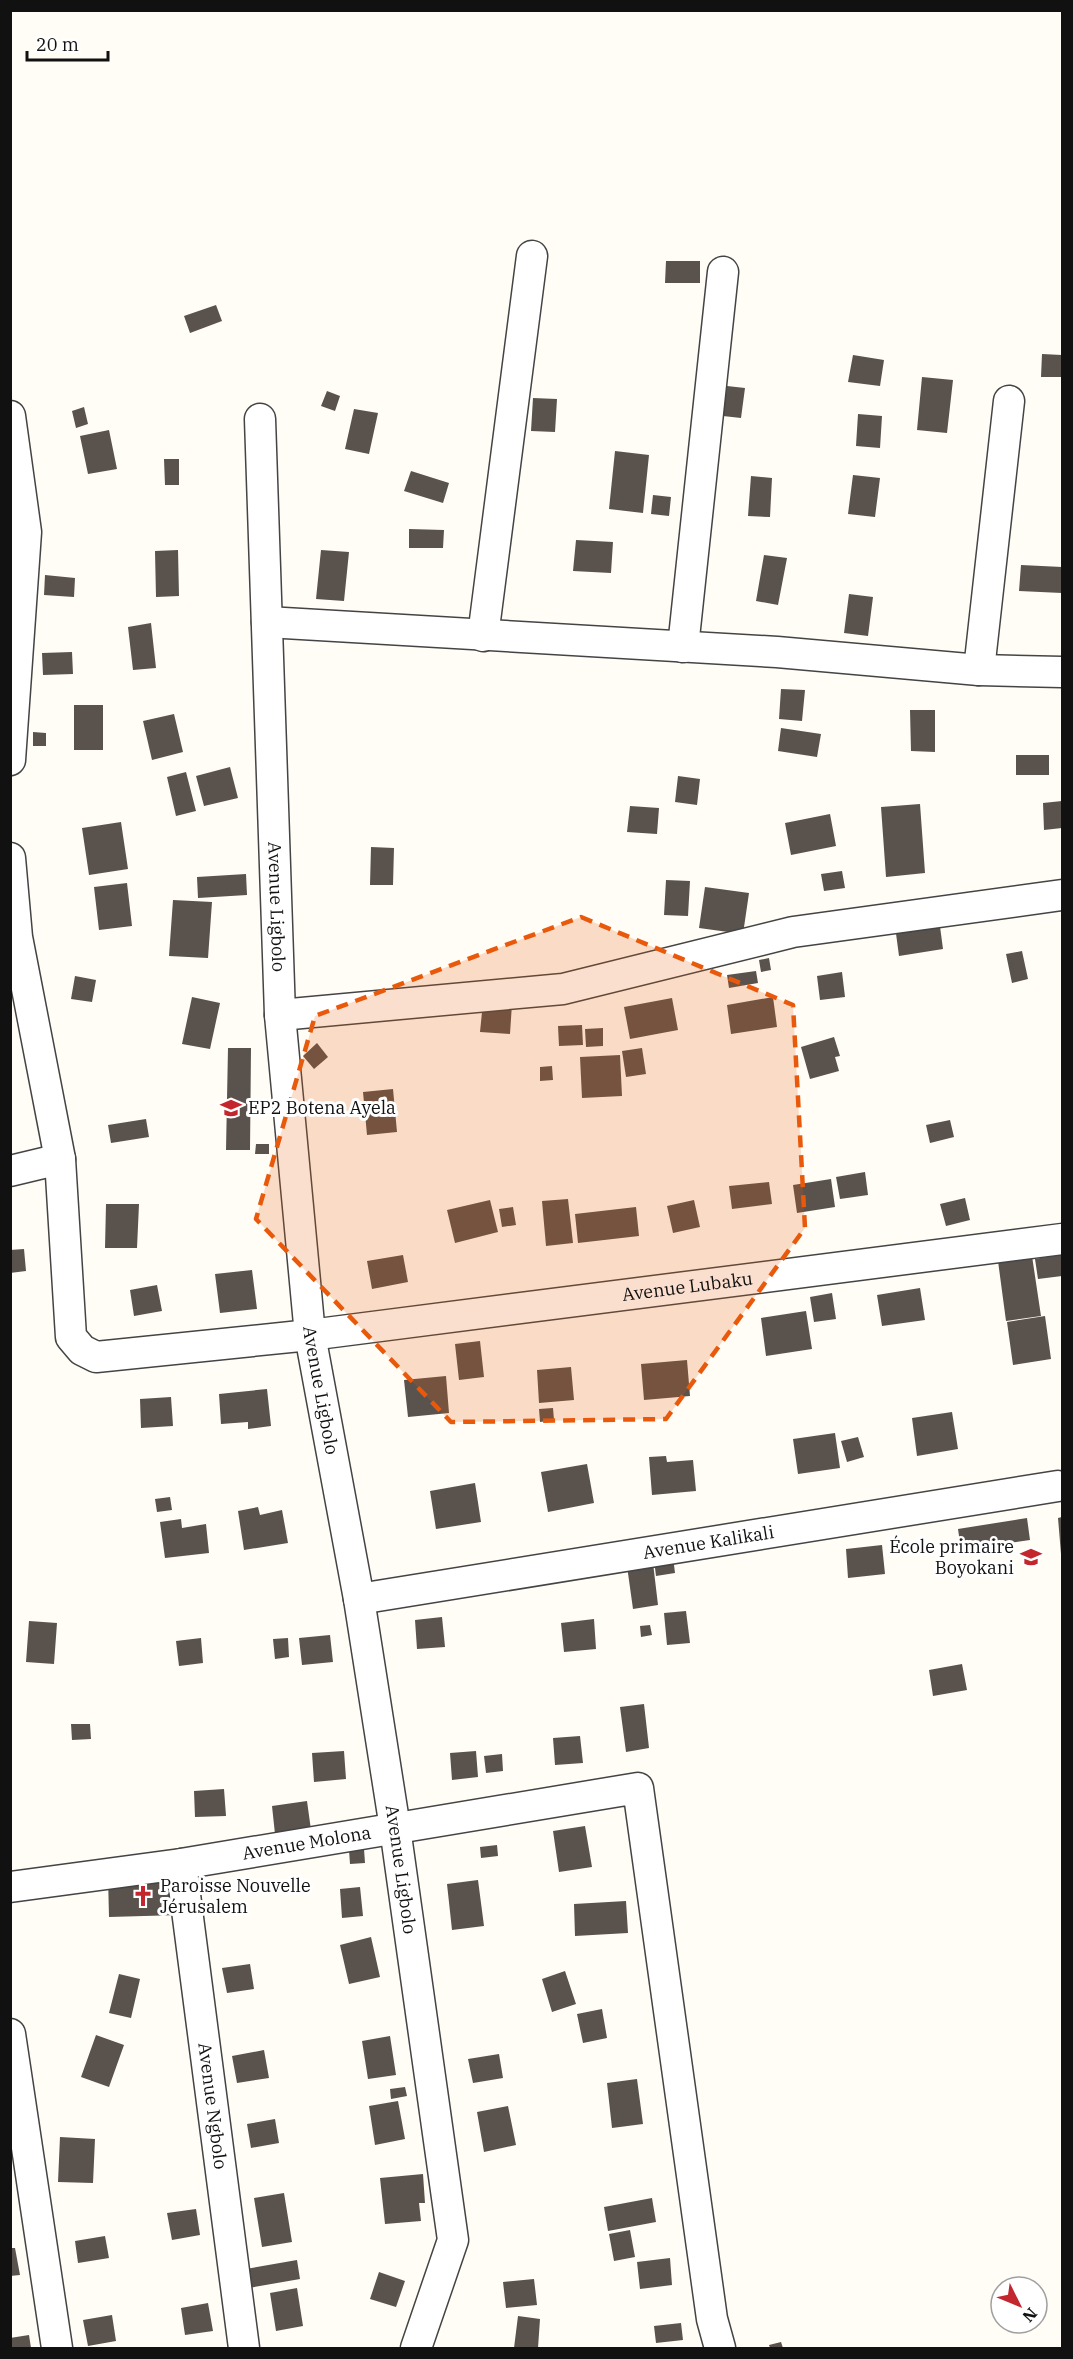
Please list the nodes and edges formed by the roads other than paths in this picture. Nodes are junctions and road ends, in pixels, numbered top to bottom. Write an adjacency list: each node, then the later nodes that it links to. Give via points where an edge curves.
1 (532, 256): 7 (street)
2 (723, 272): 8 (street)
3 (1009, 401): 9 (street)
4 (10, 416): 11 (street, via 26,532)
5 (260, 419): 6 (street, Avenue Ligbolo)
6 (267, 622): 7 (street); 14 (street, Avenue Ligbolo)
7 (483, 636): 8 (street)
8 (682, 647): 9 (street)
9 (979, 670): 10 (street)
10 (1062, 672)
11 (10, 760)
12 (10, 858): 15 (street, Avenue Lubaku, via 17,937)
13 (1062, 895): 14 (street, via 793,932 563,989)
14 (280, 1015): 18 (street, Avenue Ligbolo)
15 (60, 1159): 16 (street); 18 (street, Avenue Lubaku, via 71,1337 82,1350 96,1357 116,1356)
16 (10, 1171)
17 (1062, 1239): 18 (street, Avenue Lubaku)
18 (310, 1335): 20 (street, Avenue Ligbolo)
19 (1058, 1486): 20 (street, Avenue Kalikali)
20 (359, 1599): 21 (street, Avenue Ligbolo)
21 (395, 1828): 22 (street, Avenue Molona); 27 (street, Avenue Ligbolo, via 453,2240); 28 (street, Avenue Molona, via 638,1788 712,2319)
22 (181, 1864): 23 (street, Avenue Molona); 26 (street, Avenue Ngbolo)
23 (10, 1887)
24 (10, 2034): 25 (street)
25 (57, 2349)
26 (244, 2349)
27 (416, 2349)
28 (720, 2349)

